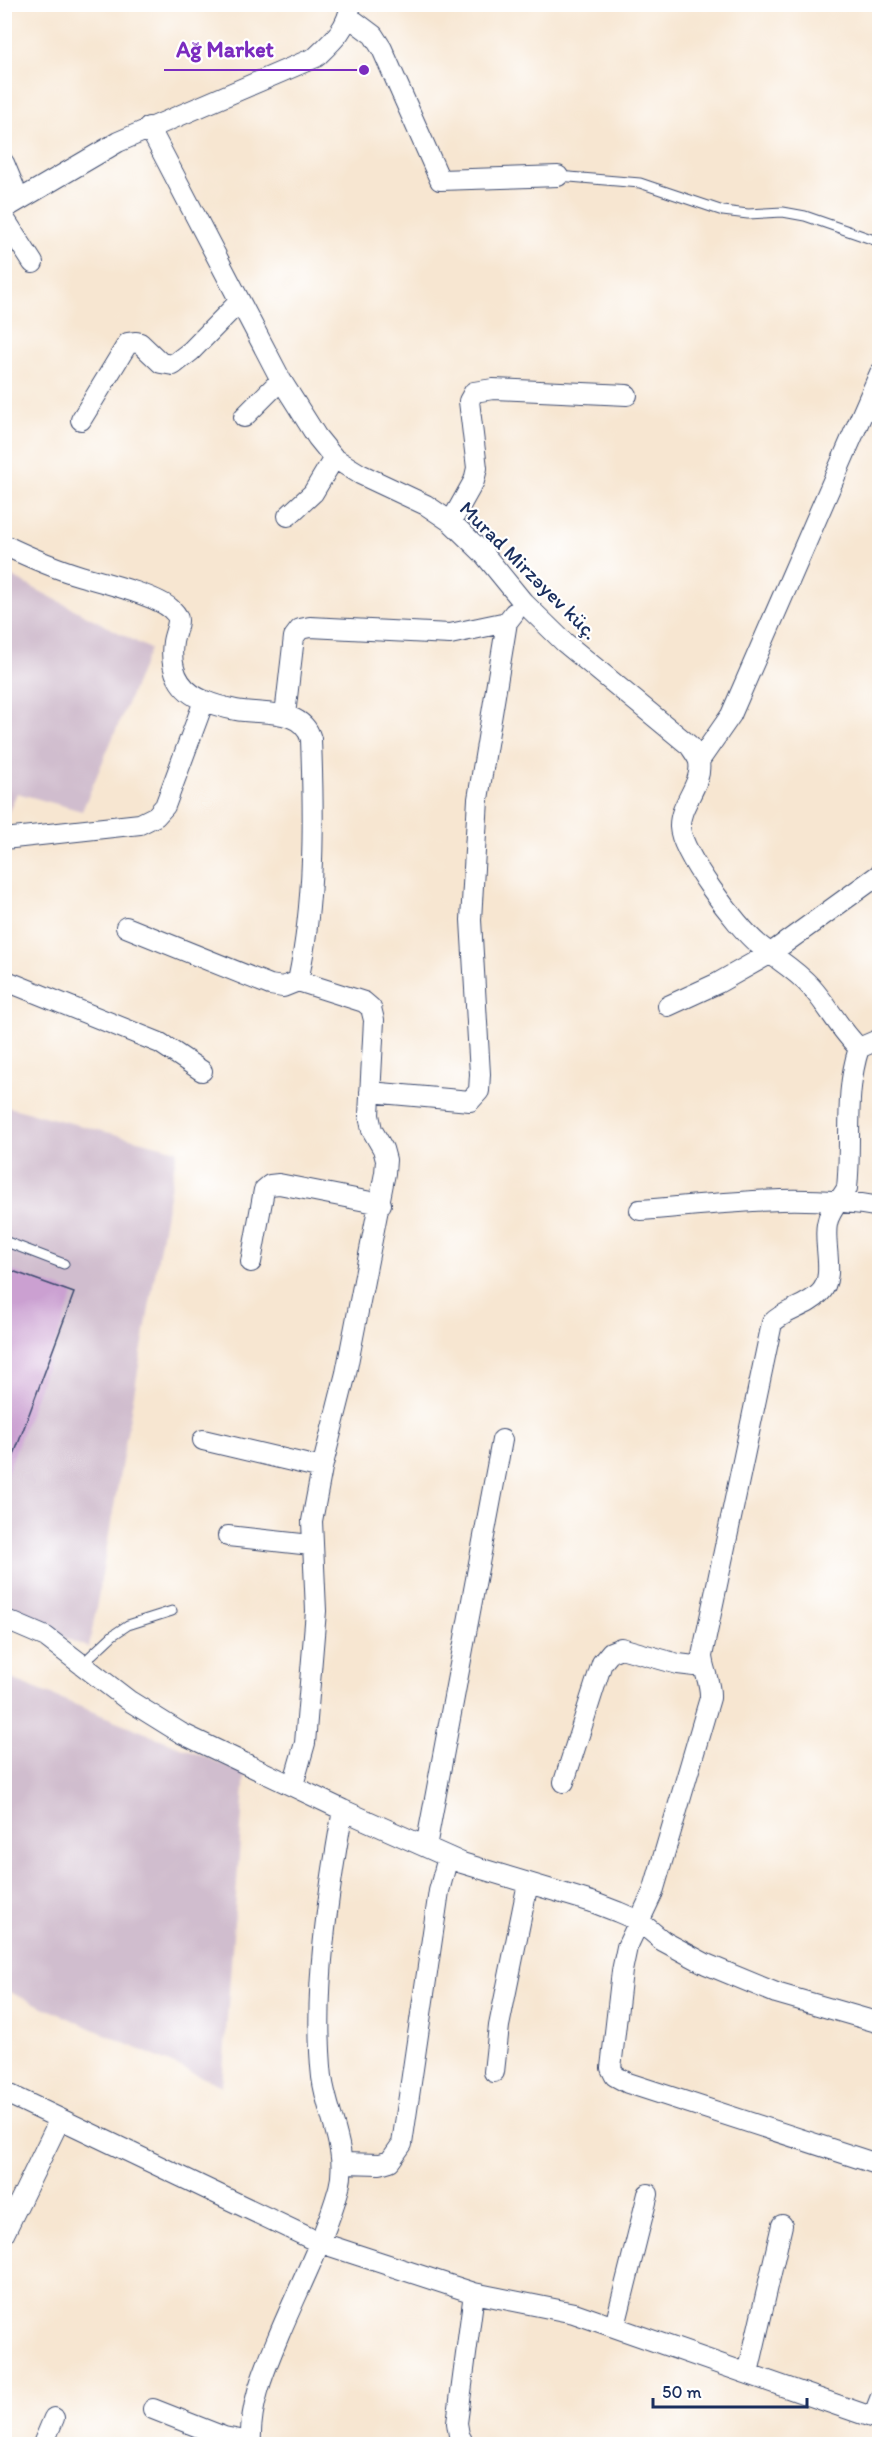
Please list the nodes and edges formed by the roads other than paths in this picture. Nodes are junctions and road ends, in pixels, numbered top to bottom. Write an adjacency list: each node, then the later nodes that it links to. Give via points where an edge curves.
1 (350, 11): 2 (street, via 341,34 316,57); 4 (street, via 382,49 440,180)
2 (149, 127): 5 (street); 9 (street, Murad Mirzəyev küç.)
3 (4, 162): 5 (street)
4 (558, 176): 7 (lane, via 640,183 723,211 806,216)
5 (12, 204)
6 (4, 218): 8 (street)
7 (879, 242)
8 (33, 263)
9 (239, 302): 11 (street, Murad Mirzəyev küç.); 14 (street, via 173,365 161,363 136,342 128,344)
10 (879, 373): 23 (street, via 731,715)
11 (281, 380): 13 (street); 15 (street, Murad Mirzəyev küç.)
12 (627, 395): 17 (street, via 493,389 474,392 469,401 477,468)
13 (244, 417)
14 (81, 420)
15 (334, 458): 16 (street, via 313,493); 17 (street, Murad Mirzəyev küç.)
16 (288, 516)
17 (451, 522): 19 (street, Murad Mirzəyev küç., via 483,553)
18 (4, 545): 21 (street, via 35,560 168,606 178,621 172,657 176,676 185,690)
19 (523, 602): 20 (street); 23 (street, Murad Mirzəyev küç., via 564,642 690,746)
20 (507, 622): 22 (street, via 450,634 300,629 294,637); 34 (street, via 478,799 471,920 479,1092 470,1101)
21 (204, 701): 22 (street, via 236,710); 24 (street, via 165,806 156,816 140,824)
22 (285, 715): 29 (street, via 301,722 311,739 309,904)
23 (699, 761): 27 (street, via 698,777 680,826 686,850 749,935)
24 (4, 839)
25 (879, 874): 27 (street)
26 (126, 927): 29 (street, via 270,986 283,987)
27 (771, 952): 30 (street); 32 (street, via 811,987)
28 (4, 980): 33 (street, via 160,1043)
29 (298, 981): 34 (street, via 364,1002 371,1008 374,1020)
30 (668, 1006)
31 (879, 1040): 32 (street)
32 (859, 1048): 35 (street, via 851,1077 849,1173)
33 (202, 1071)
34 (370, 1092): 36 (street, via 372,1130 386,1160)
35 (841, 1201): 37 (street, via 766,1201); 38 (street); 50 (street, via 826,1225 827,1281 822,1292 772,1323 722,1553)
36 (381, 1204): 40 (street, via 270,1185 264,1190); 44 (street)
37 (640, 1210)
38 (879, 1212)
39 (4, 1241): 41 (lane)
40 (251, 1262)
41 (64, 1264)
42 (203, 1440): 44 (street)
43 (502, 1440): 54 (street)
44 (322, 1468): 46 (street)
45 (228, 1536): 46 (street)
46 (311, 1545): 52 (street, via 316,1611 305,1743)
47 (172, 1611): 49 (lane, via 128,1626)
48 (4, 1619): 49 (street, via 46,1637)
49 (82, 1664): 52 (street, via 128,1700 181,1733)
50 (703, 1667): 51 (street, via 621,1648 611,1652 602,1663); 57 (street, via 709,1679 710,1698 661,1867)
51 (564, 1782)
52 (293, 1785): 53 (street)
53 (343, 1810): 54 (street); 62 (street, via 332,1872 320,2023 322,2078)
54 (426, 1847): 55 (street)
55 (448, 1857): 56 (street); 62 (street, via 439,1891 402,2144 390,2160 380,2164)
56 (528, 1883): 57 (street); 59 (street, via 498,2026)
57 (639, 1921): 58 (street, via 663,1941 706,1964 766,1989); 63 (street, via 622,1971 611,2068 615,2076)
58 (879, 2023)
59 (494, 2072)
60 (4, 2092): 61 (street)
61 (60, 2119): 66 (street); 67 (street)
62 (343, 2163): 67 (street, via 338,2190)
63 (879, 2164)
64 (648, 2194): 69 (street)
65 (782, 2225): 70 (street)
66 (4, 2234)
67 (318, 2242): 68 (street); 74 (street, via 256,2393)
68 (474, 2293): 69 (street, via 574,2313); 76 (street, via 457,2422)
69 (615, 2326): 70 (street)
70 (748, 2373): 72 (street)
71 (153, 2409): 74 (street, via 224,2437)
72 (877, 2412)
73 (54, 2418): 75 (street)
74 (251, 2443)
75 (43, 2445)
76 (464, 2445)

